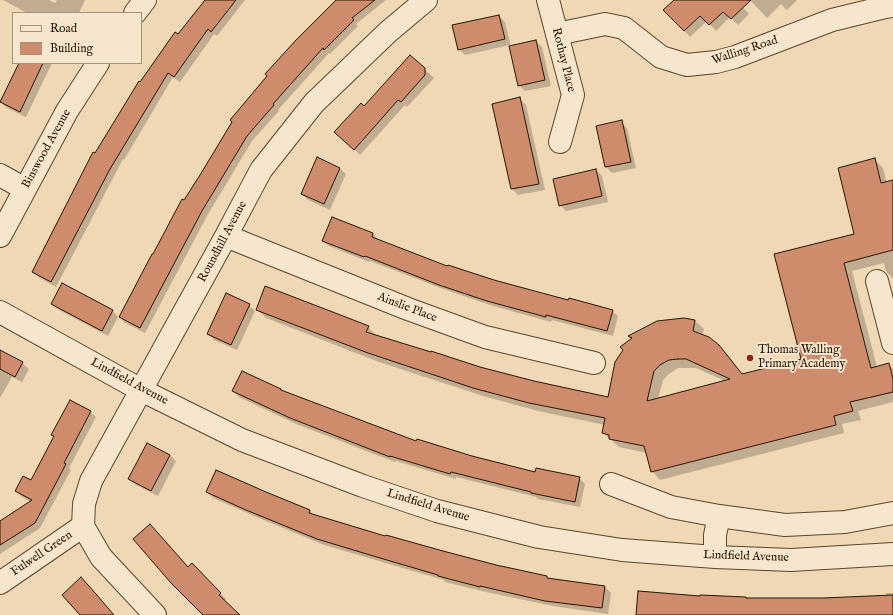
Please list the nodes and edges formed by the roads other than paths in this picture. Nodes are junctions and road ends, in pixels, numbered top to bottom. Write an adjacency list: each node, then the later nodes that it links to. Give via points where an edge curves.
1 (146, 0): 5 (street)
2 (426, 0): 12 (street, Roundhill Avenue, via 388,32 314,103 261,170)
3 (548, 0): 6 (street, Rothay Place)
4 (893, 6): 6 (street, Walling Road, via 832,20 735,57 687,65 661,57 624,28 605,24)
5 (136, 12)
6 (557, 34): 8 (street, Rothay Place, via 573,95)
7 (97, 64): 10 (street, Binswood Avenue)
8 (560, 142)
9 (0, 175): 10 (street)
10 (25, 189): 11 (street, Binswood Avenue)
11 (0, 236)
12 (226, 236): 16 (street, Ainslie Place, via 485,337); 17 (street, Roundhill Avenue)
13 (877, 281): 15 (street)
14 (0, 312): 17 (street, Lindfield Avenue)
15 (893, 343)
16 (594, 363)
17 (141, 390): 21 (street, Roundhill Avenue, via 91,481 84,504); 23 (street, Lindfield Avenue, via 242,440 437,511 539,537 622,550)
18 (611, 484): 20 (street, via 672,507)
19 (893, 514): 20 (street, via 844,522 785,524)
20 (719, 516): 23 (street, via 715,535)
21 (83, 526): 24 (street, Fulwell Green); 25 (street, via 101,557)
22 (893, 554): 23 (street, Lindfield Avenue, via 791,560)
23 (715, 557)
24 (0, 583)
25 (155, 615)

